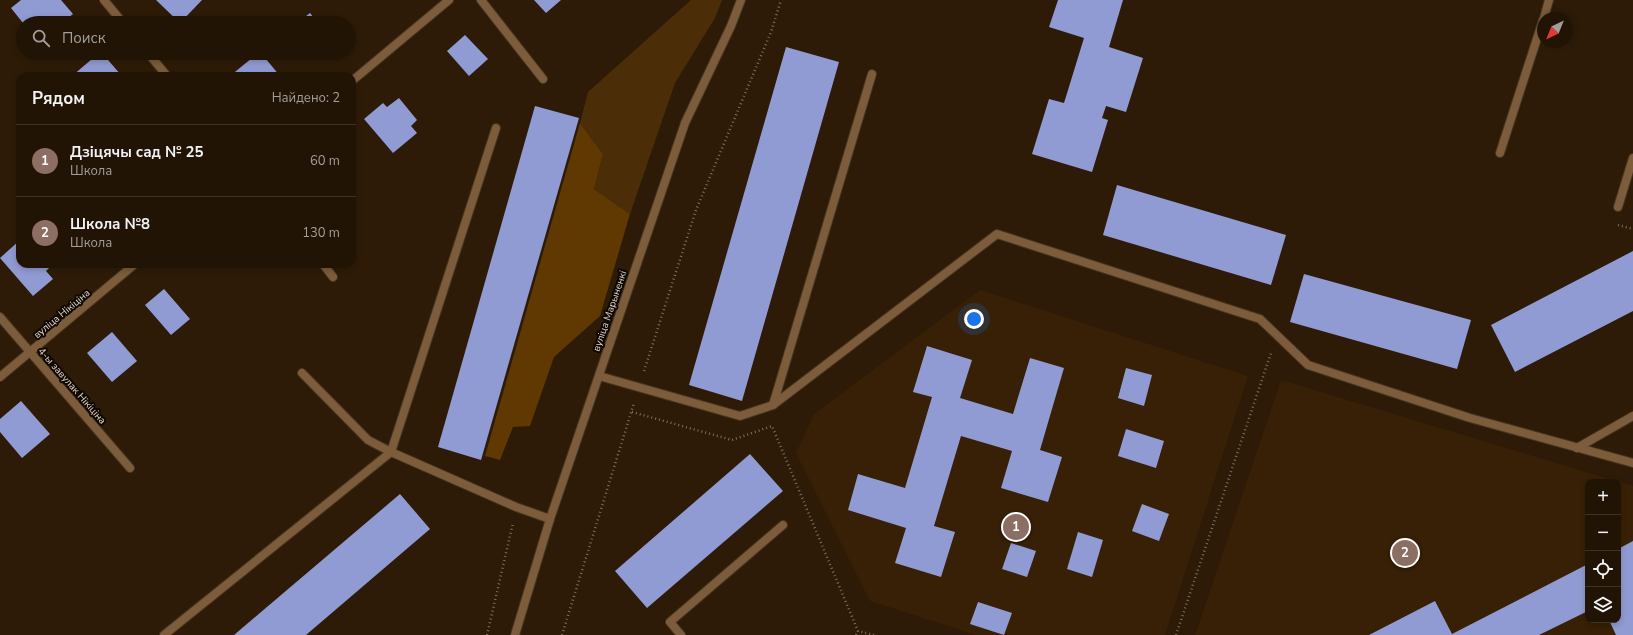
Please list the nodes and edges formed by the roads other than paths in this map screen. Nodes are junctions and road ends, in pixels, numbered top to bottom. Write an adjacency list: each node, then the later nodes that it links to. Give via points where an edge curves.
1 (104, 0): 7 (street)
2 (449, 0): 12 (street)
3 (481, 0): 13 (street)
4 (741, 0): 24 (street, вуліца Марыненкі, via 685,123)
5 (1549, 0): 6 (street)
6 (1545, 12)
7 (117, 16)
8 (1537, 38): 15 (street)
9 (154, 60): 10 (street)
10 (164, 72)
11 (872, 74): 26 (street)
12 (356, 78)
13 (543, 78)
14 (496, 128): 29 (street)
15 (1500, 153)
16 (1633, 158): 17 (street)
17 (1618, 207)
18 (130, 268): 22 (street, вуліца Нікіціна)
19 (326, 268): 20 (street)
20 (334, 277)
21 (0, 317): 22 (street, 4-ы завулак Нікіціна)
22 (31, 353): 25 (street, вуліца Нікіціна); 31 (street, 4-ы завулак Нікіціна)
23 (302, 373): 29 (street, via 368,440)
24 (599, 376): 26 (street, via 740,416); 32 (street, вуліца Марыненкі)
25 (0, 378)
26 (773, 405): 28 (street, via 997,234 1260,319 1308,365 1470,418)
27 (1633, 416): 28 (street)
28 (1577, 448): 30 (street)
29 (391, 452): 32 (street, via 516,507); 34 (street)
30 (1633, 463)
31 (130, 468)
32 (550, 519): 35 (street, вуліца Марыненкі)
33 (783, 525): 36 (street, via 670,622)
34 (164, 635)
35 (515, 635)
36 (681, 635)

